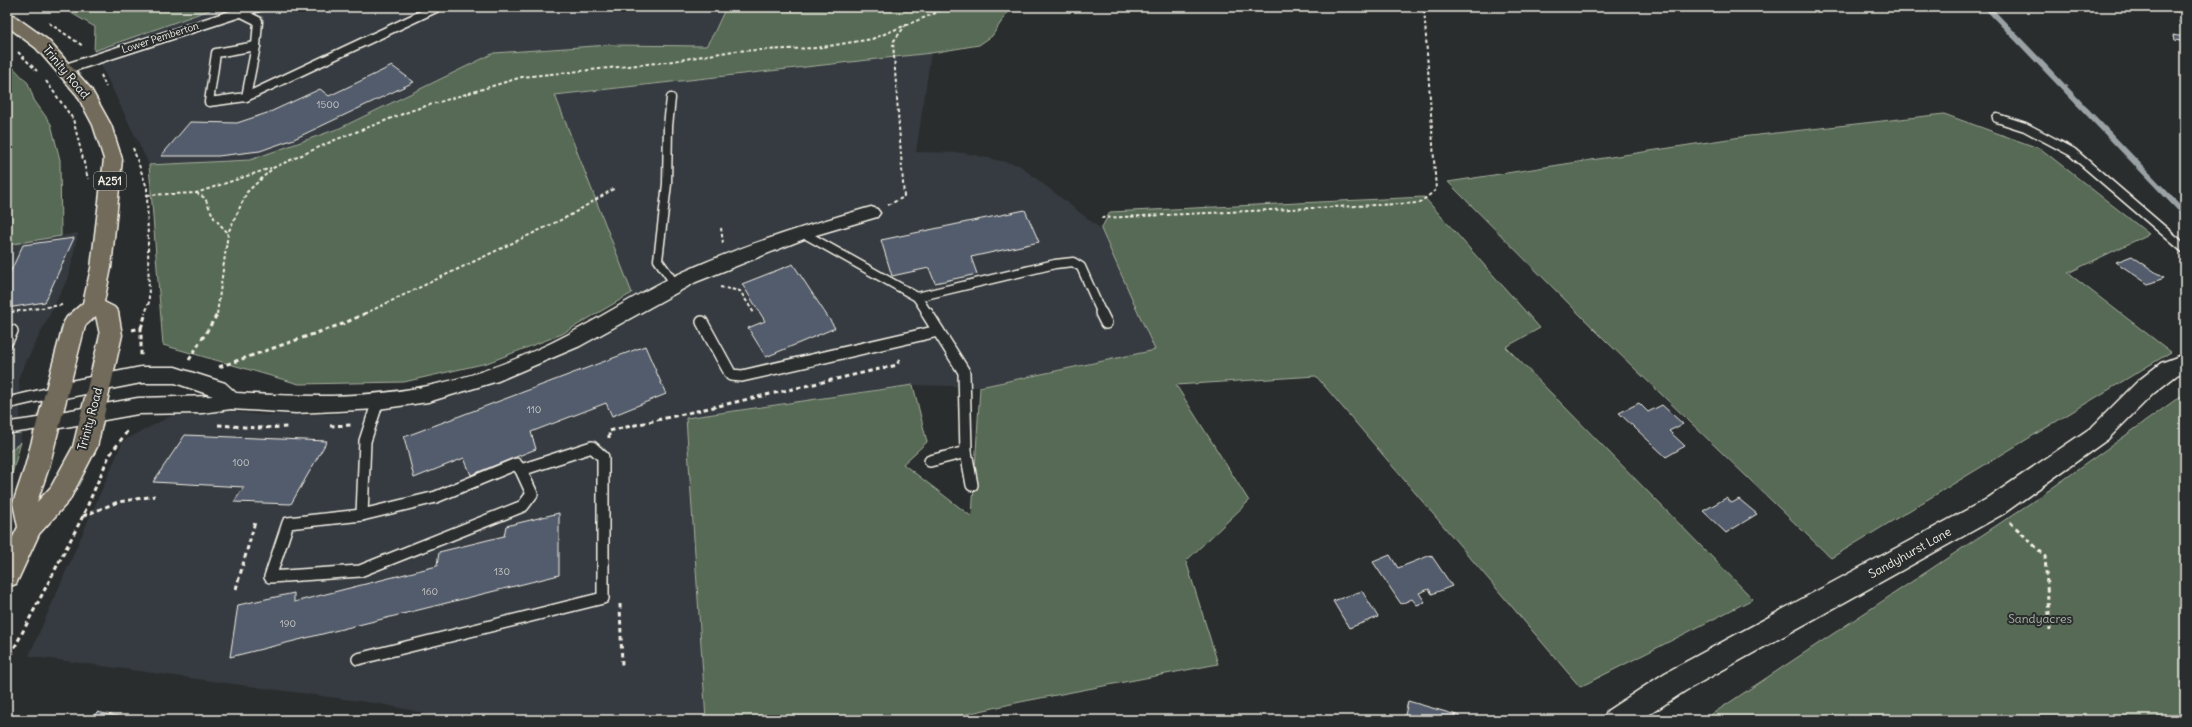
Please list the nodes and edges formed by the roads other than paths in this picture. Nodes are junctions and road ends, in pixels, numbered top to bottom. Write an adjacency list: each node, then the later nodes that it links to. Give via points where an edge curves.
1 (257, 7): 3 (street, Lower Pemberton)
2 (438, 7): 7 (lane)
3 (240, 12): 5 (lane, via 258,21); 6 (street, Lower Pemberton)
4 (7, 18): 6 (main road, Trinity Road / A251, via 42,44)
5 (256, 46): 7 (lane); 7 (lane, via 216,53 209,102)
6 (65, 69): 15 (main road, Trinity Road / A251, via 85,92 102,125 113,159 101,268)
7 (246, 97)
8 (671, 98): 13 (lane, via 667,184 658,260)
9 (1996, 118): 12 (lane, via 2025,127 2072,152)
10 (871, 213): 11 (street)
11 (803, 233): 13 (street); 14 (lane)
12 (2185, 249)
13 (675, 284): 25 (street, via 573,341 491,376 428,394)
14 (917, 297): 17 (lane, via 1073,262 1081,267); 18 (lane)
15 (93, 306): 22 (main road, Trinity Road, via 108,312 111,335); 23 (main road, via 75,322)
16 (702, 322): 18 (lane, via 730,375 742,376)
17 (1106, 324)
18 (938, 331): 30 (lane, via 964,372)
19 (7, 332): 20 (lane, via 12,331)
20 (7, 341)
21 (2185, 362): 38 (street, Sandyhurst Lane, via 2169,369 2146,387 2100,433 1994,507 1675,682)
22 (100, 382): 23 (street); 24 (street, via 141,374 174,375 218,388); 27 (main road, Trinity Road)
23 (55, 392): 26 (lane); 28 (main road)
24 (231, 401): 25 (street, via 296,404); 27 (street, via 202,405 138,406)
25 (378, 401): 34 (lane, via 365,441)
26 (7, 403)
27 (93, 413): 28 (street); 35 (main road, Trinity Road, via 85,447 60,494)
28 (49, 422): 29 (lane); 35 (main road, via 25,503)
29 (7, 428)
30 (966, 452): 31 (lane); 33 (lane)
31 (930, 460)
32 (521, 470): 34 (lane, via 516,464 436,497); 34 (lane, via 532,494 523,506 360,571 270,577 288,522); 37 (lane, via 592,447 603,457 603,598)
33 (972, 484)
34 (362, 515)
35 (30, 527): 36 (main road, Trinity Road)
36 (7, 576)
37 (358, 659)
38 (1617, 720)

